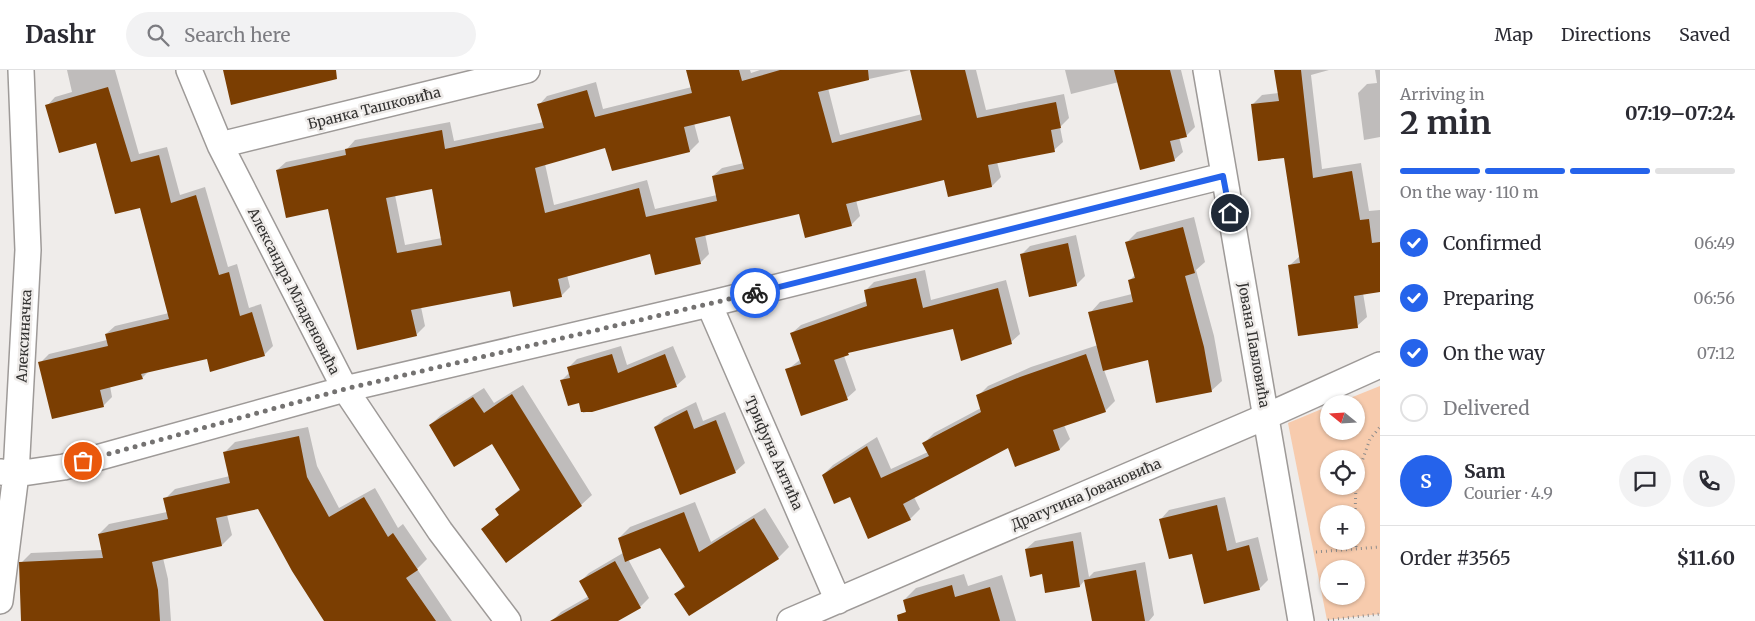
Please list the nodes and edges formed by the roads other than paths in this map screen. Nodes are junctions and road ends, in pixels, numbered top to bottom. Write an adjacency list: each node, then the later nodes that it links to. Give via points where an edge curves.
1 (21, 70): 11 (street, Алексиначка, via 28,250)
2 (189, 70): 5 (street, Александра Младеновића)
3 (527, 70): 5 (street, Бранка Ташковића)
4 (1206, 70): 6 (street, Јована Павловића)
5 (220, 145): 9 (street, Александра Младеновића)
6 (1223, 176): 7 (street); 10 (street, Јована Павловића)
7 (709, 304): 9 (street); 13 (street, Трифуна Антића)
8 (1380, 365): 10 (street, Драгутина Јовановића)
9 (345, 389): 11 (street, via 64,467); 14 (street, Александра Младеновића, via 440,532)
10 (1267, 416): 13 (street, Драгутина Јовановића); 16 (street, Јована Павловића)
11 (8, 473): 12 (street, Алексиначка)
12 (0, 601)
13 (838, 601): 15 (street, Драгутина Јовановића)
14 (508, 621)
15 (790, 621)
16 (1301, 621)

